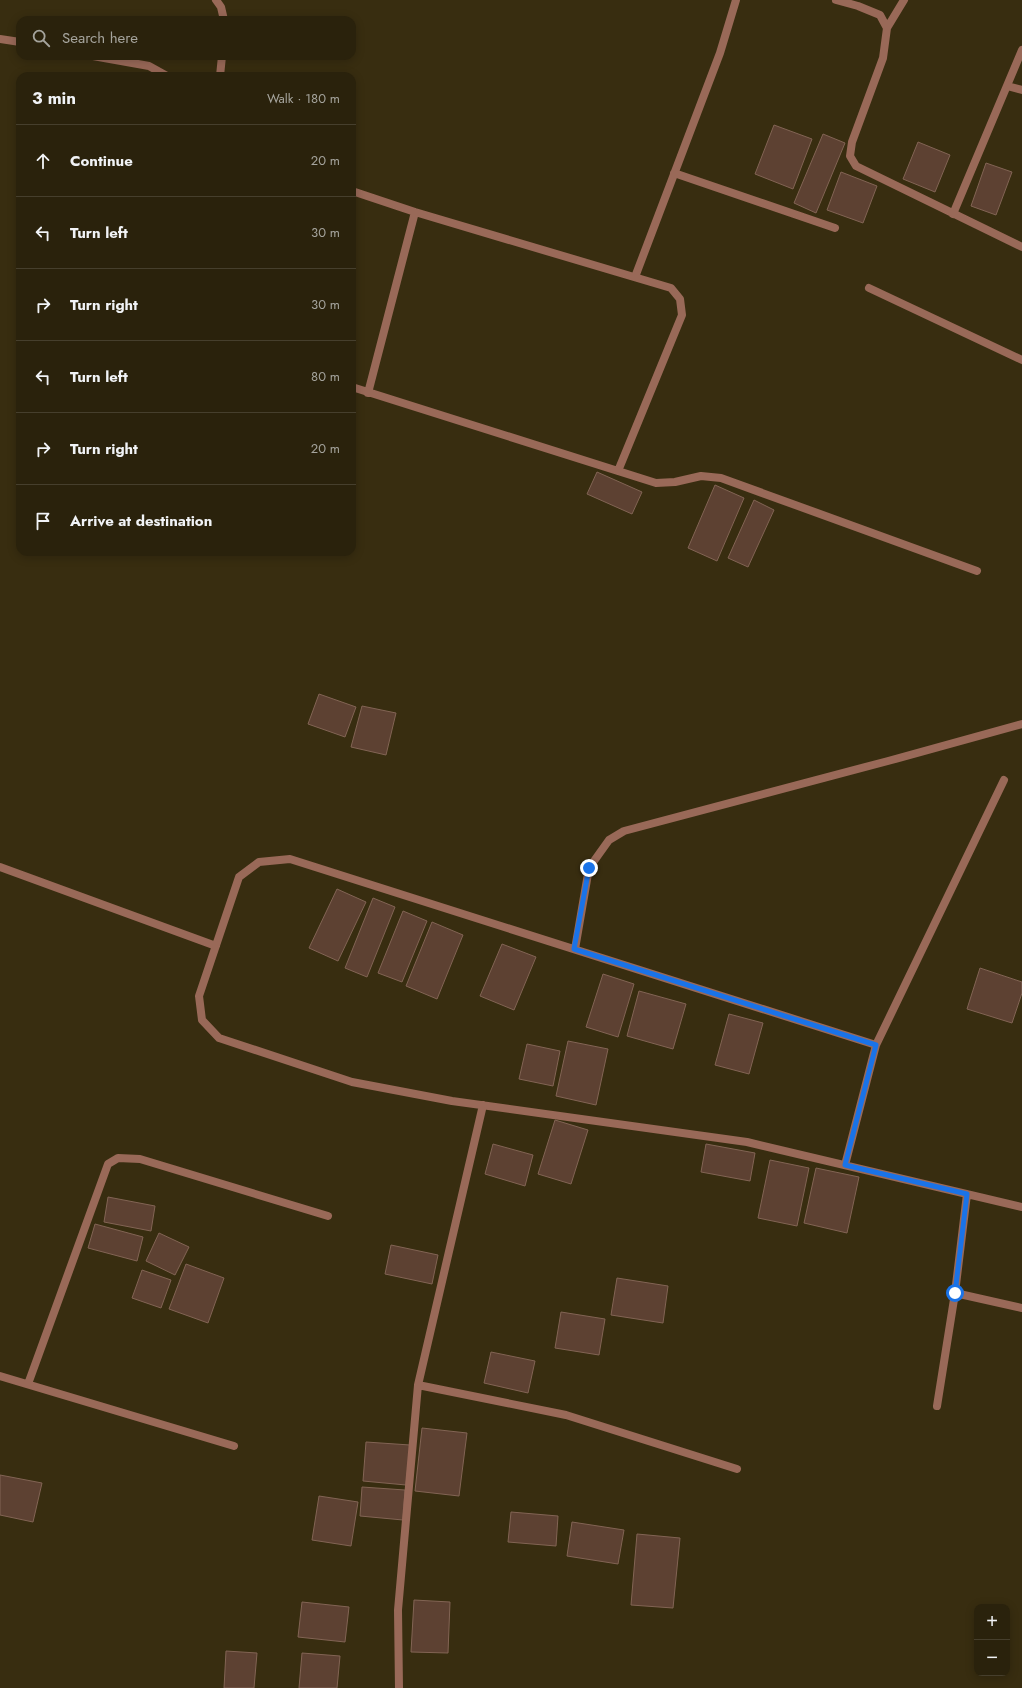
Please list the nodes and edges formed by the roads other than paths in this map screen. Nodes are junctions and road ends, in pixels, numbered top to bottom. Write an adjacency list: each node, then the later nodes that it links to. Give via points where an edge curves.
1 (216, 0): 5 (street)
2 (736, 0): 16 (street, via 720,53)
3 (836, 0): 6 (street, via 880,15)
4 (904, 0): 6 (street)
5 (223, 16)
6 (887, 28): 19 (street, via 883,58 852,142 850,156 856,166)
7 (0, 39): 8 (street)
8 (16, 41)
9 (1022, 50): 14 (street)
10 (115, 60): 12 (street, via 149,66)
11 (222, 60): 13 (street)
12 (160, 72)
13 (220, 72)
14 (1007, 86): 15 (street); 19 (street)
15 (1022, 90)
16 (674, 173): 20 (street); 22 (street)
17 (356, 192): 18 (street)
18 (415, 212): 22 (street); 26 (street)
19 (954, 214): 21 (street)
20 (834, 228)
21 (1022, 247)
22 (635, 277): 27 (street, via 670,288 680,299 682,315)
23 (869, 288): 24 (street)
24 (1022, 360)
25 (356, 388): 26 (street)
26 (368, 393): 27 (street)
27 (618, 471): 28 (street, via 656,483 701,476 721,478)
28 (978, 571)
29 (1022, 724): 33 (street, via 624,831 609,840 589,868)
30 (1004, 780): 34 (street)
31 (0, 867): 32 (street)
32 (216, 946): 33 (street, via 239,877 259,862 290,859); 35 (street, via 199,996 202,1020 219,1038 352,1082)
33 (574, 949): 34 (street)
34 (876, 1045): 36 (street)
35 (483, 1105): 36 (street, via 747,1142); 44 (street)
36 (845, 1165): 37 (street)
37 (967, 1194): 38 (street); 40 (street)
38 (1022, 1207)
39 (328, 1216): 43 (street, via 140,1158 118,1158 108,1164)
40 (955, 1293): 41 (street); 45 (street)
41 (1022, 1308)
42 (0, 1376): 43 (street)
43 (28, 1384): 46 (street)
44 (418, 1385): 47 (street, via 566,1416); 48 (street, via 398,1610)
45 (937, 1406)
46 (234, 1446)
47 (737, 1468)
48 (399, 1688)

